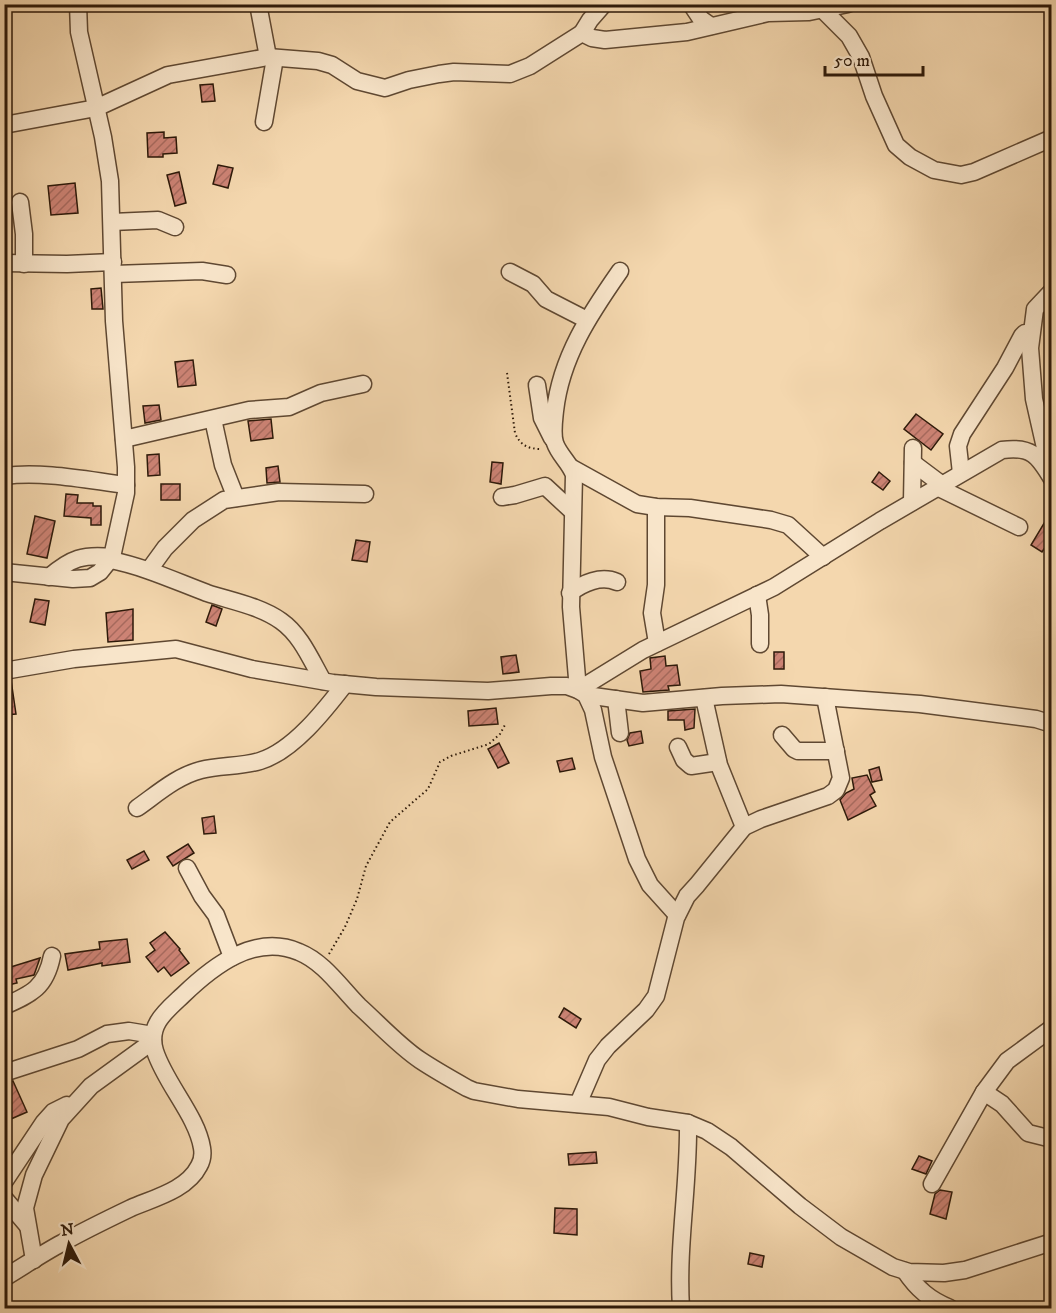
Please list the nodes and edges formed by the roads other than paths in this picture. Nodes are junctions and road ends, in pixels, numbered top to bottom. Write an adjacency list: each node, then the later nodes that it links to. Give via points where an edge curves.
1 (78, 4): 10 (street)
2 (258, 4): 9 (street)
3 (604, 4): 8 (street)
4 (691, 4): 7 (street, via 701,20)
5 (848, 4): 6 (street)
6 (822, 9): 7 (street, via 768,13); 13 (street, via 849,36 861,57 896,145 934,170 961,175 974,172)
7 (711, 26): 8 (street, via 605,40)
8 (582, 33): 9 (street, via 531,66 510,74 454,72 385,88 357,81 318,61)
9 (271, 57): 10 (street, via 168,75); 11 (street)
10 (96, 108): 12 (street); 15 (street, via 110,181)
11 (264, 122)
12 (4, 125)
13 (1052, 138)
14 (20, 202): 18 (street)
15 (112, 222): 16 (street, via 158,220); 19 (street)
16 (175, 227)
17 (4, 263): 18 (street)
18 (24, 264): 19 (street)
19 (113, 268): 22 (street); 29 (street)
20 (620, 271): 24 (street)
21 (510, 272): 24 (street, via 533,284 546,299)
22 (227, 275)
23 (1052, 291): 25 (street, via 1035,309)
24 (587, 320): 30 (street, via 571,350 556,396)
25 (1031, 334): 32 (street, via 1022,336 962,434 958,446); 34 (street, via 1034,399)
26 (363, 384): 28 (street, via 321,393 290,407 249,410)
27 (537, 385): 30 (street, via 542,418)
28 (213, 419): 29 (street); 39 (street, via 223,465)
29 (124, 439): 35 (street)
30 (557, 446): 31 (street)
31 (572, 468): 41 (street, via 637,504); 42 (street)
32 (961, 473): 34 (street, via 1002,450 1016,448 1030,451); 36 (street)
33 (4, 476): 35 (street, via 48,475)
34 (1051, 479)
35 (126, 485): 45 (street)
36 (939, 486): 40 (street); 40 (street, via 913,456); 43 (street)
37 (365, 494): 39 (street, via 279,492)
38 (502, 496): 42 (street, via 545,486)
39 (236, 498): 46 (street, via 224,500 193,520)
40 (912, 502): 44 (street)
41 (656, 507): 44 (street, via 690,508 788,525); 51 (street, via 652,613)
42 (572, 511): 49 (street)
43 (1019, 527)
44 (822, 557): 50 (street)
45 (111, 558): 46 (street); 47 (street, via 90,578)
46 (149, 570): 54 (street, via 281,621 305,648)
47 (4, 572)
48 (617, 582): 49 (street, via 597,580)
49 (570, 593): 56 (street)
50 (757, 595): 51 (street); 52 (street)
51 (657, 643): 56 (street)
52 (760, 644)
53 (4, 671): 54 (street, via 176,649 252,669)
54 (322, 681): 55 (street)
55 (345, 684): 56 (street, via 488,690 567,686); 66 (street, via 317,720 281,750 261,761 184,776)
56 (582, 692): 59 (street); 69 (street, via 592,710 603,757 637,859 650,885)
57 (825, 697): 58 (street, via 781,694); 60 (street, via 920,704); 64 (street)
58 (704, 698): 59 (street, via 643,703); 65 (street)
59 (616, 699): 61 (street)
60 (1052, 724)
61 (620, 733)
62 (782, 735): 64 (street, via 798,751)
63 (678, 747): 65 (street, via 691,766)
64 (836, 750): 67 (street, via 841,778 836,790)
65 (718, 762): 67 (street)
66 (137, 808)
67 (744, 827): 69 (street, via 687,896)
68 (187, 868): 71 (street, via 216,915)
69 (677, 915): 78 (street, via 656,996 597,1060)
70 (52, 956): 72 (street, via 43,983)
71 (232, 957): 74 (street, via 163,1013); 78 (street, via 271,946 299,952 418,1059 467,1088 518,1099)
72 (4, 1006)
73 (1052, 1028): 76 (street, via 1007,1061)
74 (153, 1038): 75 (street, via 129,1031 107,1034 78,1049); 77 (street); 86 (street, via 155,1051 203,1149 199,1166 175,1190)
75 (4, 1073)
76 (984, 1092): 80 (street, via 1002,1104 1028,1133); 82 (street)
77 (74, 1104): 81 (street, via 61,1107 44,1122); 84 (street, via 61,1119 34,1175 25,1208)
78 (578, 1104): 79 (street)
79 (688, 1123): 87 (street, via 731,1147 841,1237); 90 (street, via 681,1226)
80 (1052, 1140)
81 (4, 1182)
82 (932, 1184)
83 (4, 1198): 84 (street)
84 (27, 1225): 86 (street)
85 (1052, 1242): 87 (street, via 965,1270)
86 (34, 1260): 88 (street)
87 (905, 1271): 89 (street, via 923,1294)
88 (4, 1278)
89 (940, 1306)
90 (681, 1308)

